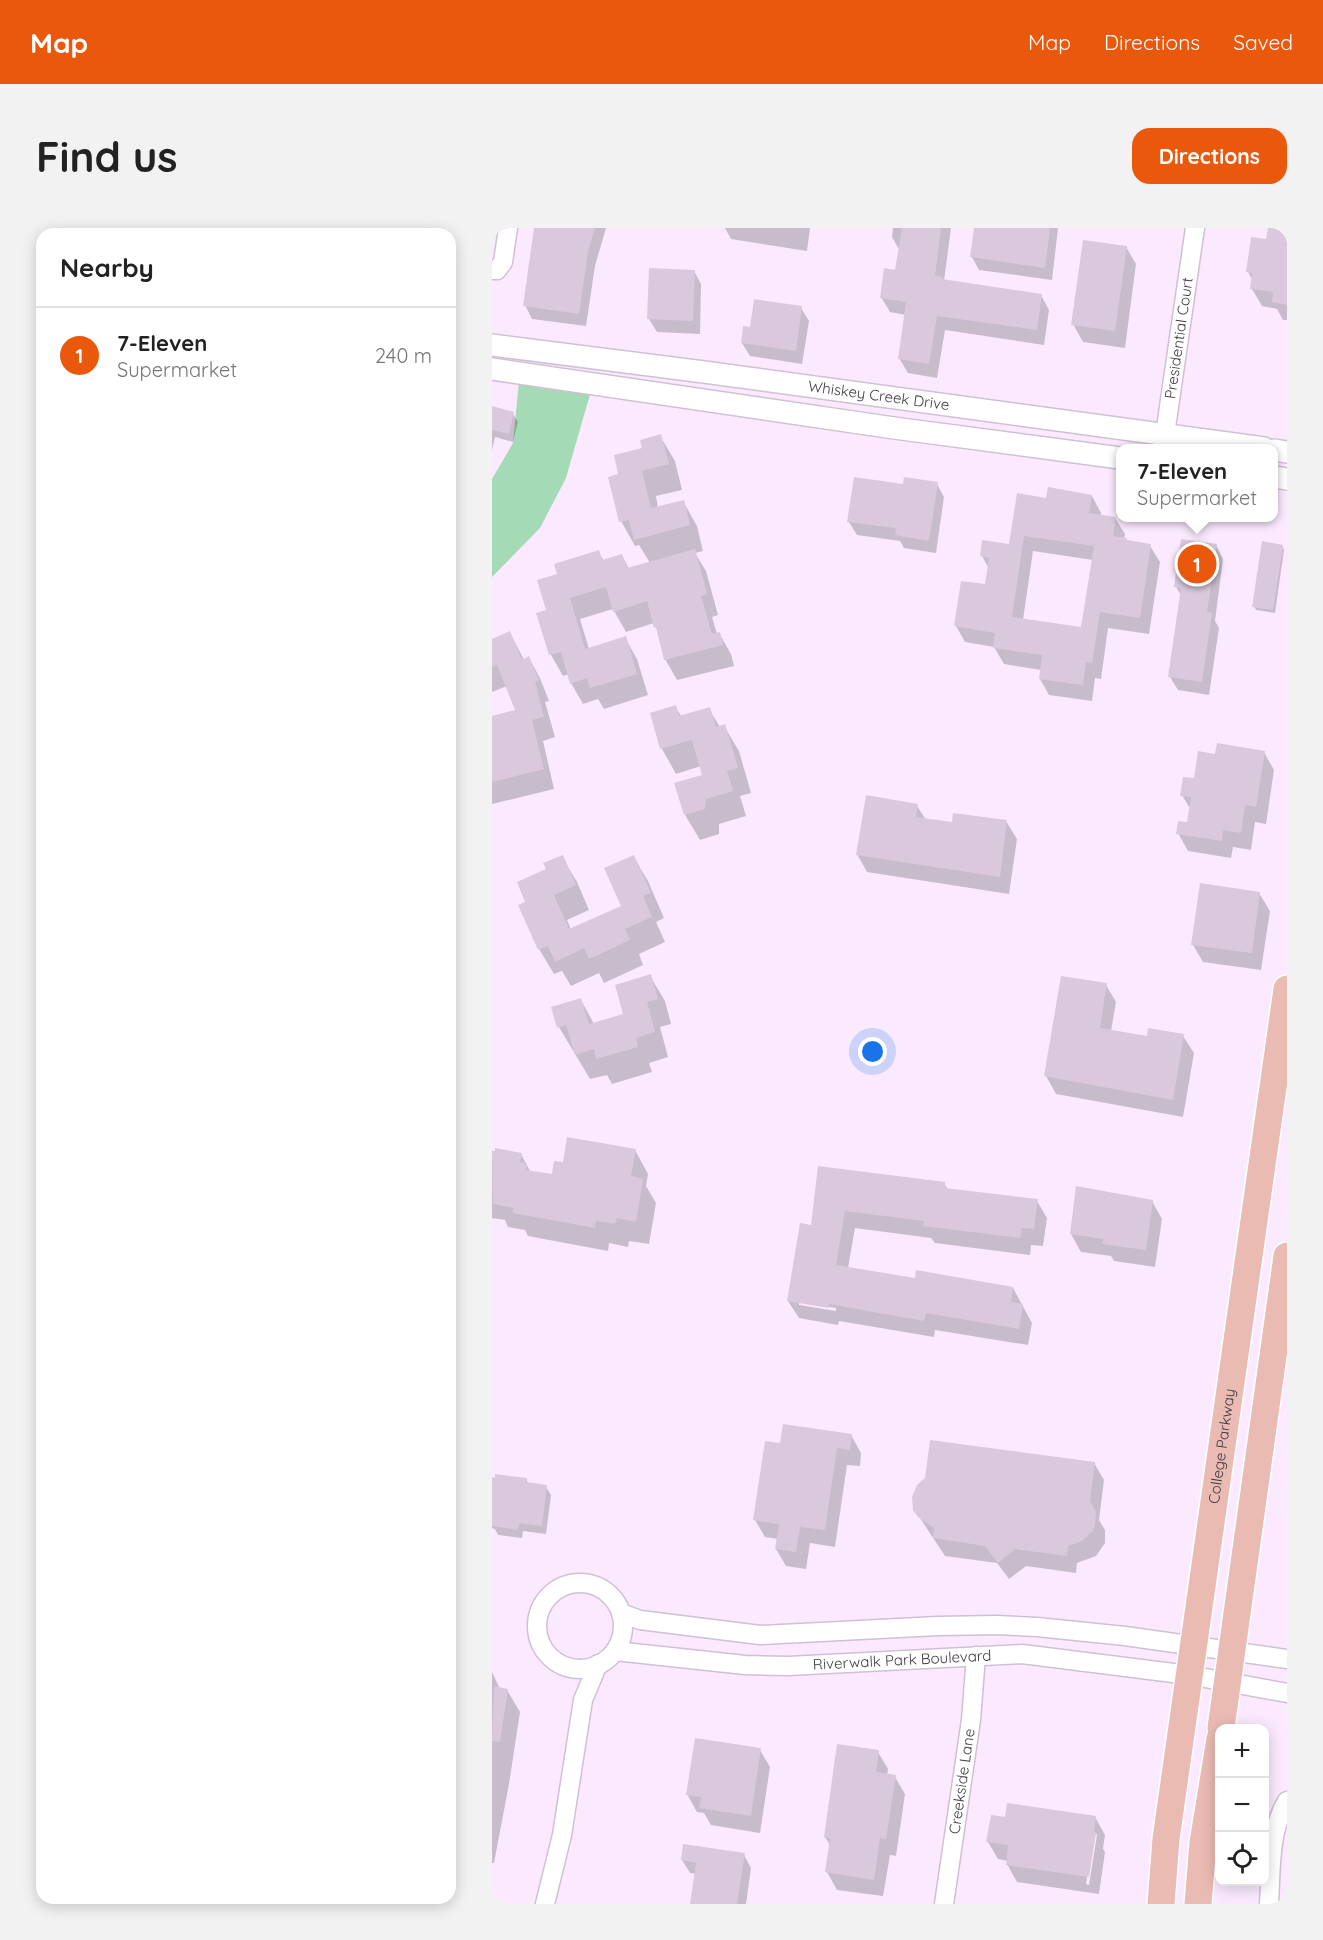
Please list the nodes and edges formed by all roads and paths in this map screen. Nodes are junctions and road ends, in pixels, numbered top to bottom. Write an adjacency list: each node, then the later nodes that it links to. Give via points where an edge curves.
1 (508, 228): 3 (street, via 503,262)
2 (1195, 228): 6 (street, Presidential Court)
3 (492, 270)
4 (492, 345): 6 (street, Whiskey Creek Drive)
5 (492, 369): 8 (street, Whiskey Creek Drive)
6 (1164, 442): 7 (street, Whiskey Creek Drive)
7 (1197, 444)
8 (1116, 457)
9 (1287, 989): 12 (main road, College Parkway)
10 (1287, 1256): 14 (main road)
11 (621, 1613): 12 (street, Riverwalk Park Boulevard, via 640,1620 760,1635 997,1625); 13 (street, via 622,1632); 18 (street, via 606,1591 595,1585 575,1583 550,1595 538,1618 539,1637 552,1658)
12 (1193, 1645): 14 (street, Riverwalk Park Boulevard); 19 (main road, College Parkway)
13 (615, 1651): 15 (street, Riverwalk Park Boulevard, via 788,1666); 17 (street)
14 (1231, 1651): 16 (street, Riverwalk Park Boulevard); 20 (main road)
15 (976, 1656): 19 (street, Riverwalk Park Boulevard, via 1042,1655); 27 (street, Creekside Lane, via 971,1720)
16 (1287, 1659)
17 (598, 1664): 18 (street); 22 (street)
18 (570, 1667): 22 (street)
19 (1189, 1675): 20 (street, Riverwalk Park Boulevard); 28 (main road, College Parkway)
20 (1228, 1684): 21 (street, Riverwalk Park Boulevard); 23 (main road)
21 (1287, 1694)
22 (583, 1700): 26 (street, via 562,1835)
23 (1222, 1724)
24 (1215, 1770): 29 (main road)
25 (1287, 1801): 30 (street, via 1276,1828)
26 (545, 1904)
27 (944, 1904)
28 (1161, 1904)
29 (1198, 1904)
30 (1269, 1904)

